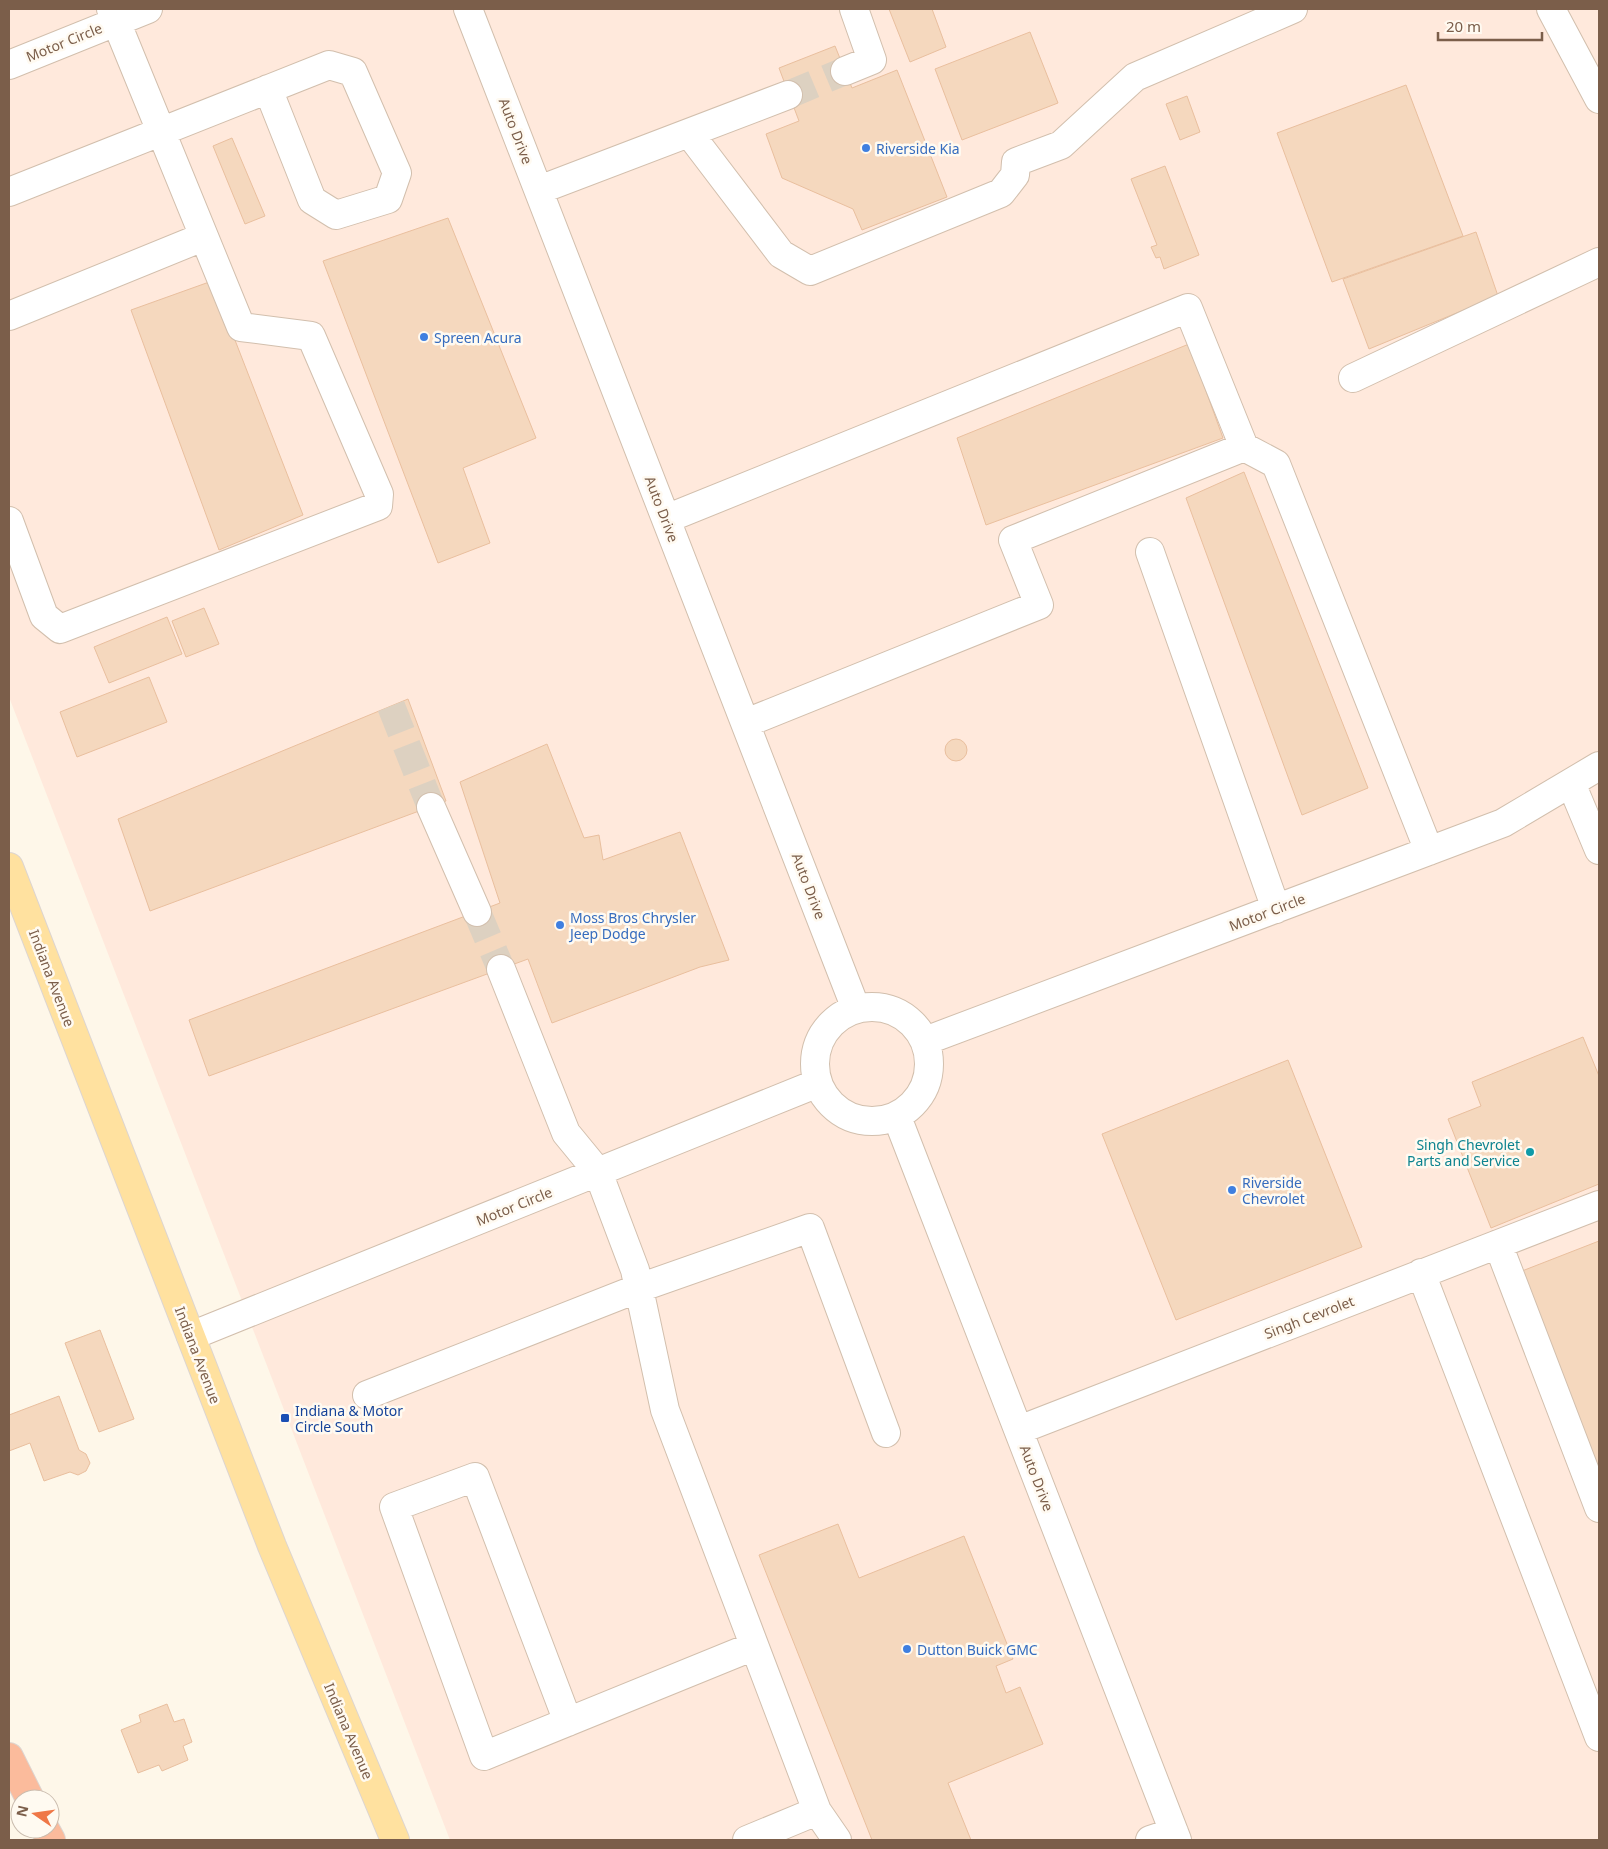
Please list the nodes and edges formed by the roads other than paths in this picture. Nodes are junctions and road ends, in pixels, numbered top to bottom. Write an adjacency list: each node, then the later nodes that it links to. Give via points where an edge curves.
1 (148, 9): 6 (street, Motor Circle)
2 (468, 9): 14 (street, Auto Drive)
3 (854, 9): 8 (street, via 872,60)
4 (1294, 9): 13 (street, via 1135,77 1061,145 1016,162 1015,175 1001,193 810,271 781,254)
5 (1551, 9): 11 (street)
6 (114, 15): 7 (street, Motor Circle); 12 (street)
7 (9, 65)
8 (845, 70)
9 (268, 89): 9 (street, via 329,65 353,72 397,173 388,198 336,215 312,200); 12 (street)
10 (788, 95): 13 (street)
11 (1599, 99)
12 (160, 132): 15 (street); 16 (street)
13 (689, 133): 14 (street)
14 (539, 190): 21 (street, Auto Drive)
15 (9, 192)
16 (203, 237): 18 (street); 22 (street, via 241,327 311,336 379,494 378,506 60,629 44,616)
17 (1599, 262): 19 (street)
18 (9, 316)
19 (1353, 378)
20 (1244, 447): 21 (street, via 1188,308); 24 (street, via 1013,540 1039,605); 29 (street, via 1276,464)
21 (666, 519): 24 (street, Auto Drive)
22 (9, 521)
23 (1150, 552): 31 (street)
24 (746, 723): 34 (street, Auto Drive)
25 (1599, 766): 26 (street, Motor Circle)
26 (1571, 783): 28 (street); 29 (street, Motor Circle, via 1503,823)
27 (431, 806): 32 (street)
28 (1599, 850)
29 (1429, 851): 31 (street, Motor Circle)
30 (9, 867): 43 (main road, Indiana Avenue)
31 (1276, 909): 35 (street, Motor Circle)
32 (477, 912)
33 (501, 969): 38 (street, via 566,1133)
34 (856, 1009): 35 (street, via 872,1006 896,1012 917,1027); 36 (street, via 839,1017 826,1030 817,1047 814,1065)
35 (925, 1041): 37 (street, via 930,1058 929,1076 912,1107)
36 (818, 1084): 37 (street, via 827,1100 841,1114 860,1121 879,1122); 38 (street, Motor Circle)
37 (897, 1117): 45 (street, Auto Drive)
38 (598, 1172): 42 (street, via 635,1270); 43 (street, Motor Circle)
39 (1599, 1206): 40 (street, Singh Cevrolet)
40 (1498, 1244): 41 (street, Singh Cevrolet); 47 (street)
41 (1421, 1273): 45 (street, Singh Cevrolet); 50 (street)
42 (638, 1288): 44 (street); 46 (street, via 810,1228); 48 (street, via 665,1410)
43 (201, 1332): 55 (main road, Indiana Avenue, via 272,1546)
44 (367, 1395)
45 (1019, 1430): 54 (street, Auto Drive)
46 (886, 1433)
47 (1599, 1508)
48 (754, 1646): 49 (street); 53 (street)
49 (568, 1722): 49 (street, via 484,1756 394,1507 475,1478)
50 (1599, 1737)
51 (9, 1757): 52 (highway)
52 (25, 1789)
53 (818, 1811): 56 (street); 57 (street)
54 (1167, 1837)
55 (395, 1840)
56 (748, 1840)
57 (837, 1840)

